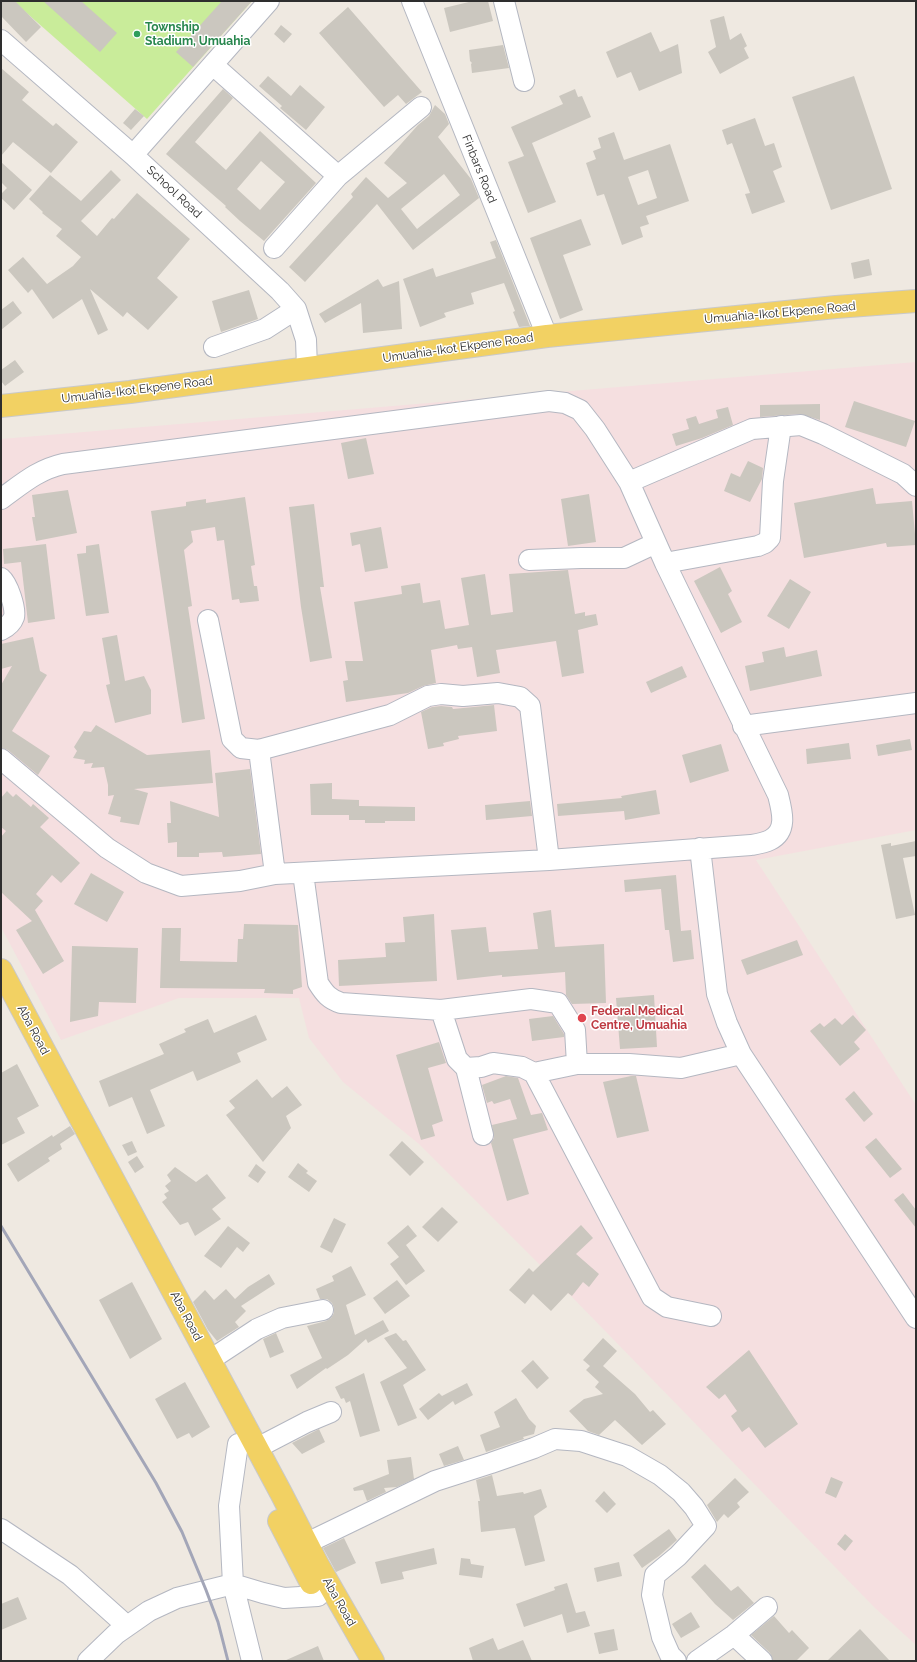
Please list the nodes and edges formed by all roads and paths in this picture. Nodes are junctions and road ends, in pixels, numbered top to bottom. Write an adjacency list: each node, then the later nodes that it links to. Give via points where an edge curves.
1 (269, 1): 5 (street)
2 (412, 1): 13 (street, Finbars Road)
3 (504, 1): 6 (street)
4 (1, 40): 8 (street, School Road)
5 (213, 65): 8 (street); 9 (street)
6 (524, 81)
7 (421, 107): 9 (street)
8 (133, 155): 12 (street, School Road, via 280,291)
9 (338, 176): 10 (street)
10 (274, 248)
11 (916, 301): 13 (main road, Umuahia-Ikot Ekpene Road)
12 (296, 309): 14 (street, via 265,329); 15 (street, School Road, via 306,340)
13 (547, 336): 15 (main road, Umuahia-Ikot Ekpene Road)
14 (214, 347)
15 (307, 368): 16 (main road, Umuahia-Ikot Ekpene Road, via 130,392)
16 (1, 406)
17 (781, 426): 18 (street, via 752,429); 19 (street, via 801,425 824,434 903,474); 23 (street, via 773,481 770,538 766,543)
18 (629, 482): 20 (street, via 595,428 580,410 565,403 549,401 63,464 37,473); 21 (street)
19 (916, 486)
20 (1, 499)
21 (656, 543): 22 (street, via 624,558); 23 (street)
22 (530, 560)
23 (665, 563): 28 (street)
24 (1, 578): 26 (street, via 6,582 14,614 12,622)
25 (208, 620): 29 (street, via 232,739 241,748)
26 (1, 630)
27 (916, 703): 28 (street)
28 (743, 726): 31 (street, via 778,795 783,816 780,831 770,840 751,845)
29 (259, 750): 32 (street, via 390,715 428,696 498,693 520,697 530,706); 34 (street)
30 (1, 759): 34 (street, via 107,848 146,873 181,886 240,881)
31 (700, 848): 32 (street); 39 (street, via 717,994)
32 (549, 860): 33 (street)
33 (304, 873): 34 (street); 37 (street, via 318,983 324,993 330,999 341,1003)
34 (275, 874)
35 (1, 970): 38 (main road, Aba Road)
36 (1, 1001): 38 (main road, Aba Road)
37 (441, 1010): 40 (street, via 531,999 558,1003 575,1030); 41 (street, via 457,1059)
38 (24, 1029): 47 (main road, Aba Road); 49 (main road, Aba Road)
39 (741, 1054): 40 (street, via 681,1068); 46 (street)
40 (577, 1064): 42 (street)
41 (466, 1068): 42 (street, via 493,1063 522,1067); 43 (street)
42 (534, 1073): 45 (street, via 652,1297 667,1307)
43 (483, 1135)
44 (323, 1310): 47 (street, via 282,1318 257,1329)
45 (711, 1316)
46 (916, 1318)
47 (210, 1360): 49 (main road, Aba Road)
48 (331, 1412): 49 (street)
49 (247, 1446): 51 (main road, Aba Road); 52 (street, via 229,1506); 53 (main road, Aba Road)
50 (1, 1529): 55 (street, via 70,1575)
51 (307, 1543): 60 (main road, Aba Road); 61 (street, via 435,1481 499,1461 555,1439 581,1441 627,1456 660,1475 681,1492 706,1526 678,1556 655,1575 652,1595 662,1637 670,1655)
52 (233, 1584): 53 (street, via 284,1598); 55 (street, via 178,1598 149,1611); 58 (street)
53 (318, 1596): 59 (main road, Aba Road)
54 (767, 1607): 56 (street)
55 (127, 1626): 57 (street)
56 (734, 1635): 62 (street); 63 (street)
57 (88, 1661)
58 (252, 1661)
59 (356, 1661)
60 (373, 1661)
61 (676, 1661)
62 (697, 1661)
63 (762, 1661)

